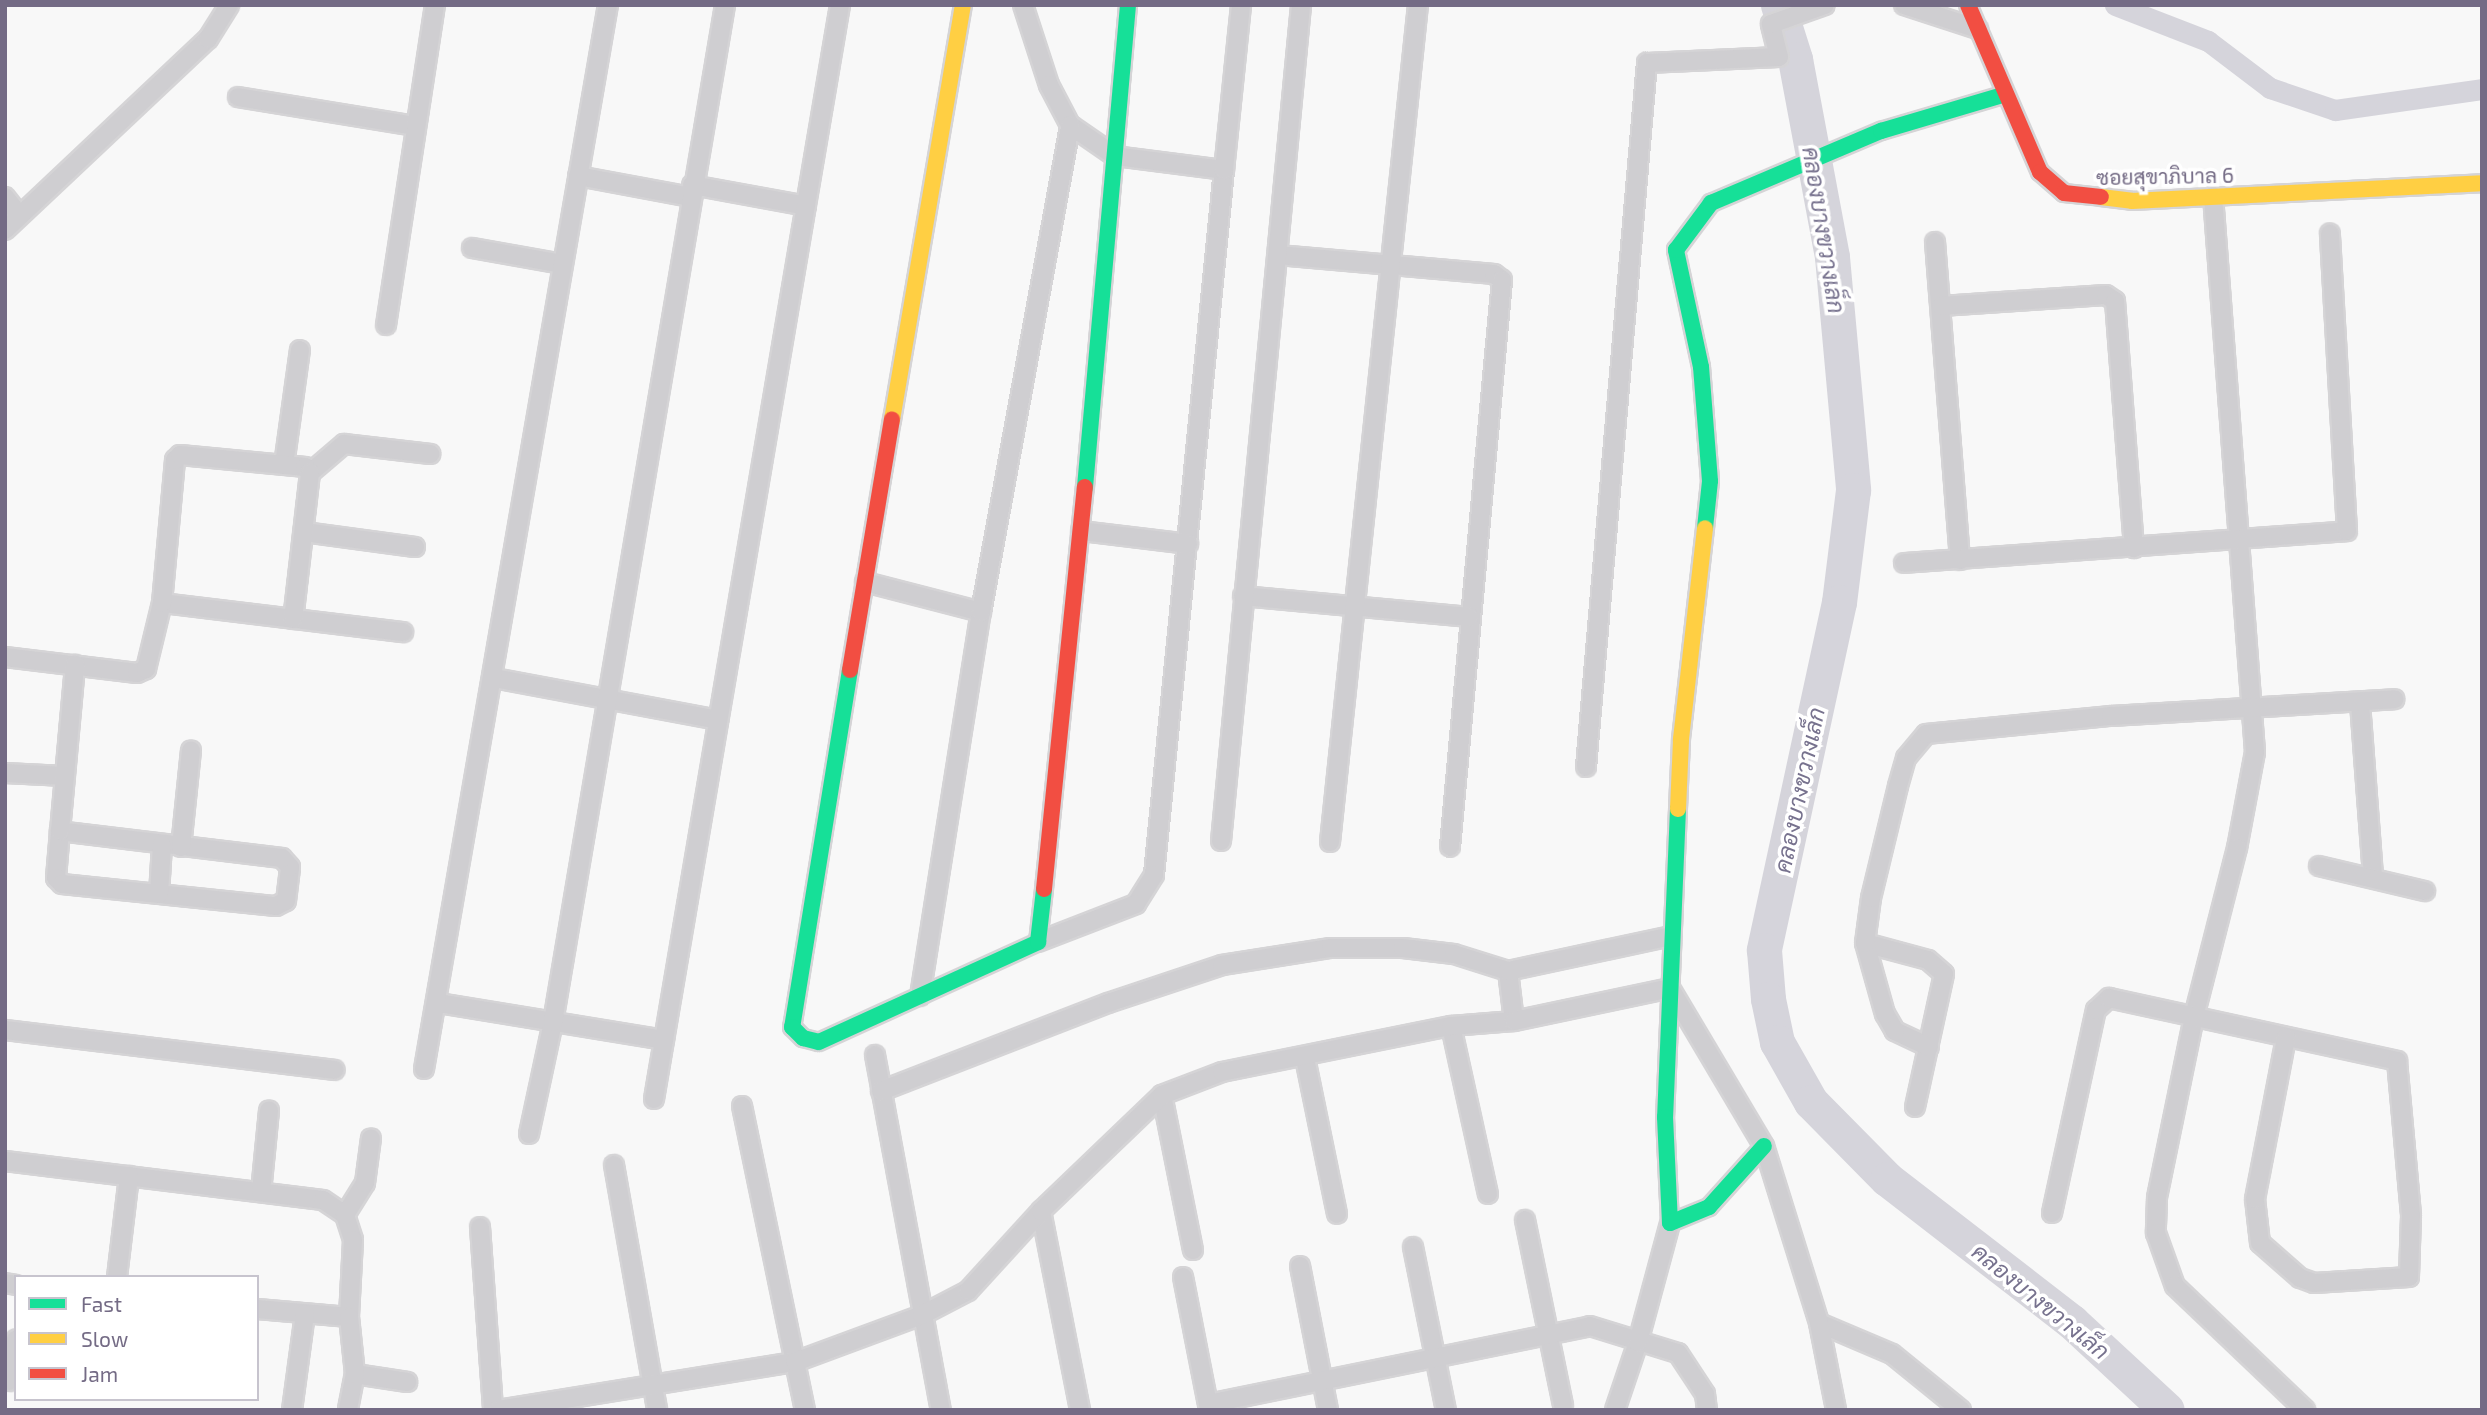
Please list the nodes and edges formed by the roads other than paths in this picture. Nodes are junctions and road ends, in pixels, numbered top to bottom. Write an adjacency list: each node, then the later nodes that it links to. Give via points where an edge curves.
1 (229, 5): 27 (street, via 200,47)
2 (435, 5): 18 (street)
3 (608, 5): 21 (street)
4 (725, 5): 23 (street)
5 (840, 5): 26 (street)
6 (962, 5): 48 (street)
7 (1023, 5): 17 (street, via 1049,85)
8 (1128, 5): 19 (street)
9 (1241, 5): 20 (street)
10 (1301, 5): 31 (street)
11 (1418, 5): 33 (street)
12 (1825, 5): 65 (street, via 1774,22 1771,27 1780,57 1647,63)
13 (1904, 5): 14 (street)
14 (1973, 17): 15 (street, ซอยสุขาภิบาล 6)
15 (2006, 94): 24 (street, ซอยสุขาภิบาล 6, via 2040,172 2064,193 2132,201); 78 (street, via 1881,131 1710,203 1676,250 1701,367 1710,481 1681,739)
16 (238, 97): 18 (street)
17 (1070, 125): 19 (street); 52 (street)
18 (415, 126): 35 (street)
19 (1115, 156): 20 (street); 40 (street)
20 (1224, 170): 43 (street)
21 (578, 176): 23 (street); 32 (street)
22 (2482, 183): 24 (street, ซอยสุขาภิบาล 6)
23 (691, 191): 26 (street); 59 (street)
24 (2213, 196): 42 (street)
25 (5, 197): 27 (street)
26 (806, 206): 63 (street)
27 (9, 224)
28 (2330, 233): 42 (street, via 2349,527 2341,534)
29 (1935, 242): 34 (street)
30 (472, 248): 32 (street)
31 (1278, 255): 33 (street); 49 (street)
32 (563, 264): 58 (street)
33 (1391, 267): 51 (street); 53 (street, via 1494,274 1503,285)
34 (1941, 306): 45 (street, via 2106,295 2115,301); 46 (street)
35 (386, 325)
36 (300, 351): 38 (street)
37 (430, 454): 39 (street, via 344,444)
38 (284, 465): 39 (street, via 305,467); 50 (street, via 187,455 175,460)
39 (310, 472): 41 (street)
40 (1081, 531): 43 (street); 79 (street)
41 (304, 532): 44 (street); 54 (street)
42 (2240, 542): 45 (street); 62 (street)
43 (1188, 544): 79 (street, via 1154,875 1136,904)
44 (415, 547)
45 (2134, 548): 46 (street)
46 (1960, 560): 47 (street)
47 (1904, 563)
48 (865, 582): 52 (street); 83 (street, via 792,1007 793,1027 803,1038 819,1042)
49 (1243, 596): 51 (street); 69 (street)
50 (162, 603): 54 (street); 57 (street, via 146,669 137,673)
51 (1357, 606): 53 (street); 70 (street)
52 (981, 612): 83 (street)
53 (1469, 617): 73 (street)
54 (293, 619): 55 (street)
55 (403, 632)
56 (5, 657): 57 (street)
57 (75, 665): 67 (street)
58 (494, 678): 59 (street); 84 (street)
59 (605, 699): 63 (street); 87 (street)
60 (2394, 699): 61 (street)
61 (2360, 702): 62 (street); 75 (street)
62 (2252, 708): 80 (street, via 1926,734 1906,758 1871,898); 85 (street, via 2255,752)
63 (718, 720): 91 (street)
64 (191, 751): 72 (street)
65 (1586, 767)
66 (5, 774): 67 (street)
67 (65, 776): 68 (street)
68 (60, 831): 71 (street); 77 (street, via 57,883)
69 (1221, 841)
70 (1330, 842)
71 (162, 845): 72 (street); 77 (street)
72 (181, 847): 77 (street, via 282,858 290,867 286,901 276,906)
73 (1450, 847)
74 (2319, 866): 75 (street)
75 (2373, 876): 76 (street)
76 (2425, 891)
77 (159, 894)
78 (1671, 936): 81 (street); 82 (street)
79 (1038, 942): 83 (street)
80 (1866, 943): 92 (street, via 1885,1014 1895,1031); 92 (street, via 1941,967 1945,985)
81 (1508, 971): 86 (street); 97 (street, via 1454,954 1403,948 1331,948 1222,965 1108,1003)
82 (1670, 988): 86 (street); 105 (street); 116 (street, via 1665,1117)
83 (920, 996)
84 (439, 1003): 87 (street); 95 (street)
85 (2194, 1017): 90 (street); 112 (street, via 2109,998 2099,1002); 153 (street, via 2157,1198 2156,1233 2165,1268 2196,1310)
86 (1514, 1021): 88 (street)
87 (553, 1022): 91 (street); 103 (street)
88 (1451, 1026): 94 (street); 110 (street)
89 (5, 1030): 96 (street)
90 (2286, 1038): 90 (street, via 2397,1061 2411,1216 2411,1274 2404,1280 2314,1283 2300,1278 2260,1243 2255,1199)
91 (664, 1040): 99 (street)
92 (1929, 1047): 101 (street)
93 (875, 1055): 97 (street)
94 (1305, 1058): 98 (street, via 1222,1072); 113 (street)
95 (424, 1069)
96 (335, 1070)
97 (881, 1091): 125 (street)
98 (1162, 1096): 111 (street); 119 (street)
99 (654, 1098)
100 (742, 1106): 132 (street)
101 (1915, 1107)
102 (270, 1110): 109 (street)
103 (529, 1134)
104 (371, 1138): 114 (street, via 365,1183)
105 (1764, 1146): 116 (street, via 1709,1207); 127 (street)
106 (5, 1161): 108 (street)
107 (614, 1165): 137 (street)
108 (129, 1177): 109 (street); 121 (street)
109 (261, 1192): 114 (street, via 323,1200)
110 (1488, 1195)
111 (1041, 1211): 125 (street, via 968,1291); 146 (street)
112 (2052, 1213)
113 (1337, 1214)
114 (345, 1215): 126 (street, via 353,1240)
115 (1525, 1220): 128 (street)
116 (1670, 1223): 129 (street)
117 (480, 1227): 142 (street)
118 (1413, 1247): 131 (street)
119 (1193, 1250)
120 (1300, 1266): 134 (street)
121 (117, 1275)
122 (1183, 1276): 139 (street)
123 (259, 1309): 124 (street)
124 (305, 1314): 126 (street); 141 (street)
125 (922, 1315): 132 (street); 145 (street)
126 (349, 1317): 133 (street)
127 (1819, 1323): 151 (street); 152 (street, via 1892,1354)
128 (1548, 1334): 129 (street, via 1590,1326); 131 (street); 138 (street)
129 (1639, 1342): 149 (street); 150 (street, via 1678,1353 1704,1394)
130 (14, 1353): 135 (street)
131 (1435, 1357): 134 (street); 148 (street)
132 (795, 1362): 137 (street); 144 (street)
133 (355, 1374): 136 (street); 140 (street)
134 (1322, 1379): 139 (street); 147 (street)
135 (10, 1381)
136 (407, 1382)
137 (653, 1385): 142 (street); 143 (street)
138 (1563, 1405)
139 (1209, 1407)
140 (348, 1409)
141 (292, 1410)
142 (495, 1410)
143 (657, 1410)
144 (805, 1410)
145 (941, 1410)
146 (1080, 1410)
147 (1328, 1410)
148 (1446, 1410)
149 (1615, 1410)
150 (1707, 1410)
151 (1836, 1410)
152 (1961, 1410)
153 (2305, 1410)

